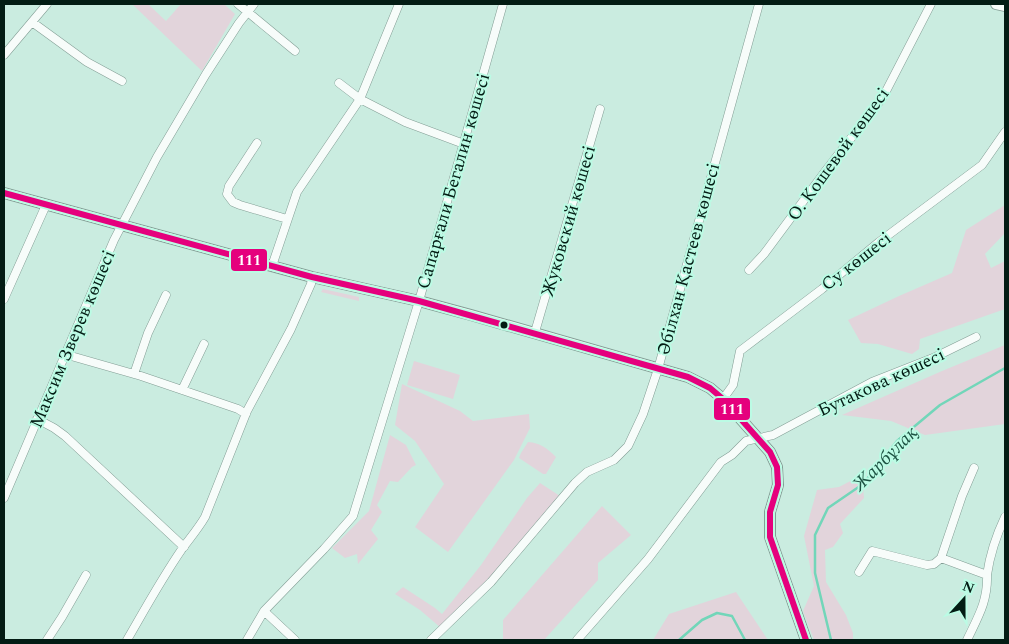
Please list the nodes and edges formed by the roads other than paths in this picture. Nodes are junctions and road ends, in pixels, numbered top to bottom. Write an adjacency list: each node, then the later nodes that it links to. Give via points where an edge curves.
1 (47, 4): 11 (street)
2 (238, 4): 10 (street)
3 (254, 4): 10 (street, Максим Зверев көшесі)
4 (399, 4): 16 (street)
5 (503, 4): 20 (street, Сапарғали Бегалин көшесі)
6 (759, 4): 35 (street, Әбілхан Қастеев көшесі)
7 (931, 4): 26 (street, О. Кошевой көшесі, via 883,97)
8 (996, 4): 9 (street)
9 (1005, 6)
10 (246, 12): 12 (street); 24 (street, Максим Зверев көшесі, via 157,157)
11 (32, 22): 13 (street); 14 (street, via 88,62)
12 (295, 51)
13 (4, 55)
14 (122, 81)
15 (338, 83): 16 (street)
16 (360, 99): 20 (street, via 405,122); 23 (street, via 302,184)
17 (600, 109): 31 (street, Жуковский көшесі)
18 (1005, 132): 38 (street, Су көшесі, via 982,165 740,351 736,378)
19 (257, 143): 23 (street, via 227,194 240,206)
20 (464, 144): 30 (street, Сапарғали Бегалин көшесі)
21 (4, 193): 22 (street)
22 (46, 205): 24 (street); 29 (street)
23 (287, 219): 25 (street)
24 (123, 226): 25 (street); 34 (street, Максим Зверев көшесі)
25 (272, 266): 27 (street)
26 (749, 270)
27 (312, 277): 30 (street); 39 (street, via 291,329)
28 (166, 294): 36 (street)
29 (4, 300)
30 (419, 301): 31 (street); 50 (street, Сапарғали Бегалин көшесі, via 353,516)
31 (535, 332): 35 (street)
32 (976, 337): 41 (street, Бутакова көшесі, via 872,382 773,435)
33 (204, 344): 37 (street)
34 (64, 354): 36 (street); 40 (street, Максим Зверев көшесі)
35 (658, 369): 38 (street, via 688,377); 55 (street, Әбілхан Қастеев көшесі, via 628,446 614,460 587,472 575,482 492,582)
36 (134, 374): 37 (street)
37 (182, 390): 39 (street)
38 (723, 399): 41 (street)
39 (246, 414): 45 (street, via 205,517)
40 (37, 419): 43 (street, Максим Зверев көшесі); 45 (street, via 65,436)
41 (760, 438): 56 (street, via 746,441 721,462 648,559); 57 (street, via 777,467 778,485 770,512 770,537)
42 (974, 468): 46 (street)
43 (4, 498)
44 (1005, 517): 49 (street)
45 (184, 547): 52 (street, via 150,599)
46 (941, 558): 47 (street, via 927,565 872,551); 49 (street)
47 (859, 572)
48 (86, 575): 51 (street)
49 (987, 575): 58 (street, via 984,605)
50 (264, 611): 53 (street, Сапарғали Бегалин көшесі); 54 (street)
51 (47, 640)
52 (130, 640)
53 (247, 640)
54 (295, 640)
55 (431, 640)
56 (577, 640)
57 (806, 640)
58 (967, 640)

